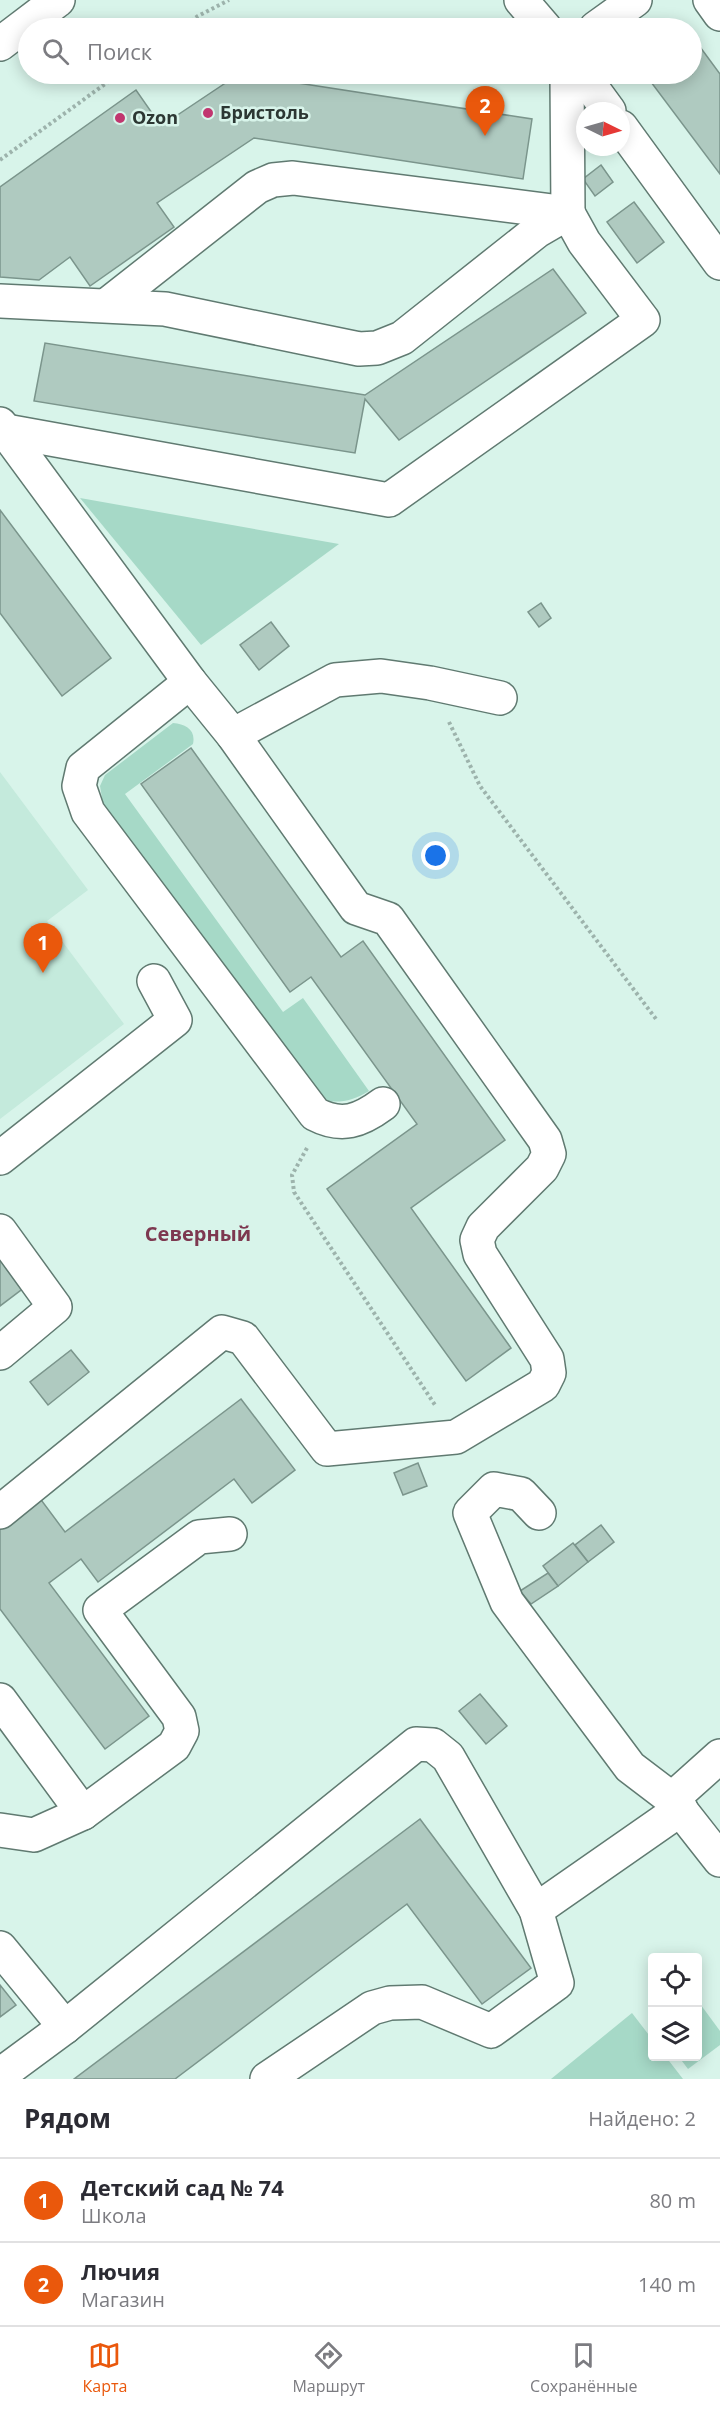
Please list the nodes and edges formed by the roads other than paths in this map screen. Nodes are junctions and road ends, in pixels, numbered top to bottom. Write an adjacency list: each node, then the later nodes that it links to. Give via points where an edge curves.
1 (58, 0): 6 (street)
2 (635, 0): 8 (street)
3 (710, 0): 5 (street)
4 (515, 1): 7 (street)
5 (720, 14)
6 (34, 18)
7 (534, 18)
8 (610, 18)
9 (18, 30): 10 (street)
10 (0, 44)
11 (567, 84): 15 (street)
12 (589, 84): 13 (street)
13 (602, 102)
14 (630, 139): 16 (street)
15 (568, 213): 18 (street, via 293,178 273,180 257,187); 18 (street, via 537,231 402,338 377,348 359,349 165,309); 19 (street, via 584,242 643,320 389,500)
16 (720, 263)
17 (0, 301): 18 (street)
18 (107, 305)
19 (3, 427): 20 (street)
20 (190, 682): 22 (street); 24 (street, via 83,768 79,786 88,812 315,1114 326,1120 353,1121 365,1118)
21 (500, 698): 22 (street, via 381,676 335,680)
22 (233, 735): 28 (street, via 356,908 388,919 545,1140 549,1154 542,1168 483,1227 477,1240 480,1254 547,1359 549,1372 543,1385 456,1437 327,1449 243,1338 222,1332)
23 (154, 981): 25 (street, via 175,1020)
24 (383, 1104)
25 (0, 1158)
26 (0, 1231): 27 (street, via 55,1307)
27 (0, 1353)
28 (0, 1512)
29 (539, 1513): 33 (street, via 521,1494 494,1490 470,1513 507,1602 630,1767)
30 (230, 1534): 34 (street, via 199,1537 100,1610 179,1717 182,1731 174,1746)
31 (0, 1700): 34 (street)
32 (720, 1756): 33 (street)
33 (676, 1804): 36 (street); 37 (street)
34 (83, 1813): 35 (street, via 34,1835)
35 (0, 1830)
36 (720, 1860)
37 (536, 1910): 39 (street, via 448,1757 433,1745 416,1744); 41 (street, via 557,1983 491,2031 422,2002 390,2003 372,2008)
38 (0, 1948): 39 (street)
39 (65, 2026): 40 (street)
40 (0, 2075)
41 (267, 2079)

